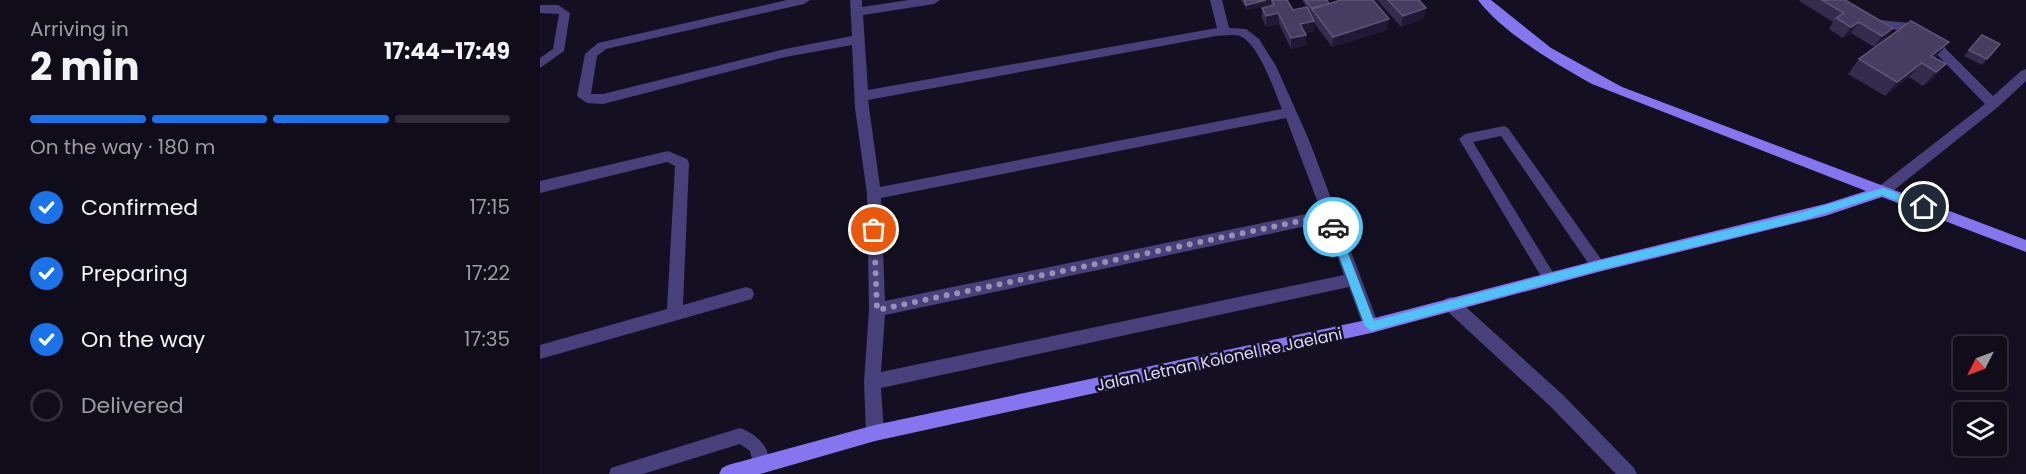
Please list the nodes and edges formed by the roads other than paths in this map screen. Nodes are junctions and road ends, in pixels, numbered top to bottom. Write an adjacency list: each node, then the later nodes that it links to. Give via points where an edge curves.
1 (804, 0): 9 (street, via 602,46 591,54 584,96 603,99 785,53)
2 (934, 0): 5 (street)
3 (1216, 0): 8 (street)
4 (1484, 0): 16 (street, via 1540,49 1576,71)
5 (857, 6): 9 (street)
6 (540, 9): 10 (lane, via 565,12 558,51)
7 (1860, 20): 13 (street, via 1922,32)
8 (1224, 32): 12 (street); 14 (street, via 1242,32 1255,42)
9 (859, 39): 12 (street)
10 (540, 64)
11 (2026, 74): 13 (street)
12 (862, 96): 17 (street)
13 (1994, 104): 16 (street)
14 (1290, 112): 17 (street); 18 (street)
15 (540, 187): 26 (street, via 669,156 682,163)
16 (1883, 191): 19 (street); 20 (street, Jalan Letnan Kolonel Re Jaelani, via 1803,216)
17 (873, 194): 25 (street)
18 (1329, 215): 22 (street); 25 (street)
19 (2026, 246)
20 (1599, 266): 21 (street, Jalan Letnan Kolonel Re Jaelani); 21 (lane, via 1504,130 1465,139)
21 (1550, 279): 24 (street, Jalan Letnan Kolonel Re Jaelani)
22 (1352, 280): 27 (street); 29 (street)
23 (746, 294): 26 (street)
24 (1451, 304): 27 (street, Jalan Letnan Kolonel Re Jaelani); 34 (street, via 1557,401)
25 (877, 310): 29 (street)
26 (675, 314): 28 (street)
27 (1371, 326): 30 (street, Jalan Letnan Kolonel Re Jaelani)
28 (540, 352)
29 (872, 382): 30 (street)
30 (875, 433): 31 (street, Jalan Letnan Kolonel Re Jaelani)
31 (761, 465): 32 (lane, via 753,440 740,436); 33 (street, Jalan Letnan Kolonel Re Jaelani)
32 (617, 474)
33 (728, 474)
34 (1628, 474)

